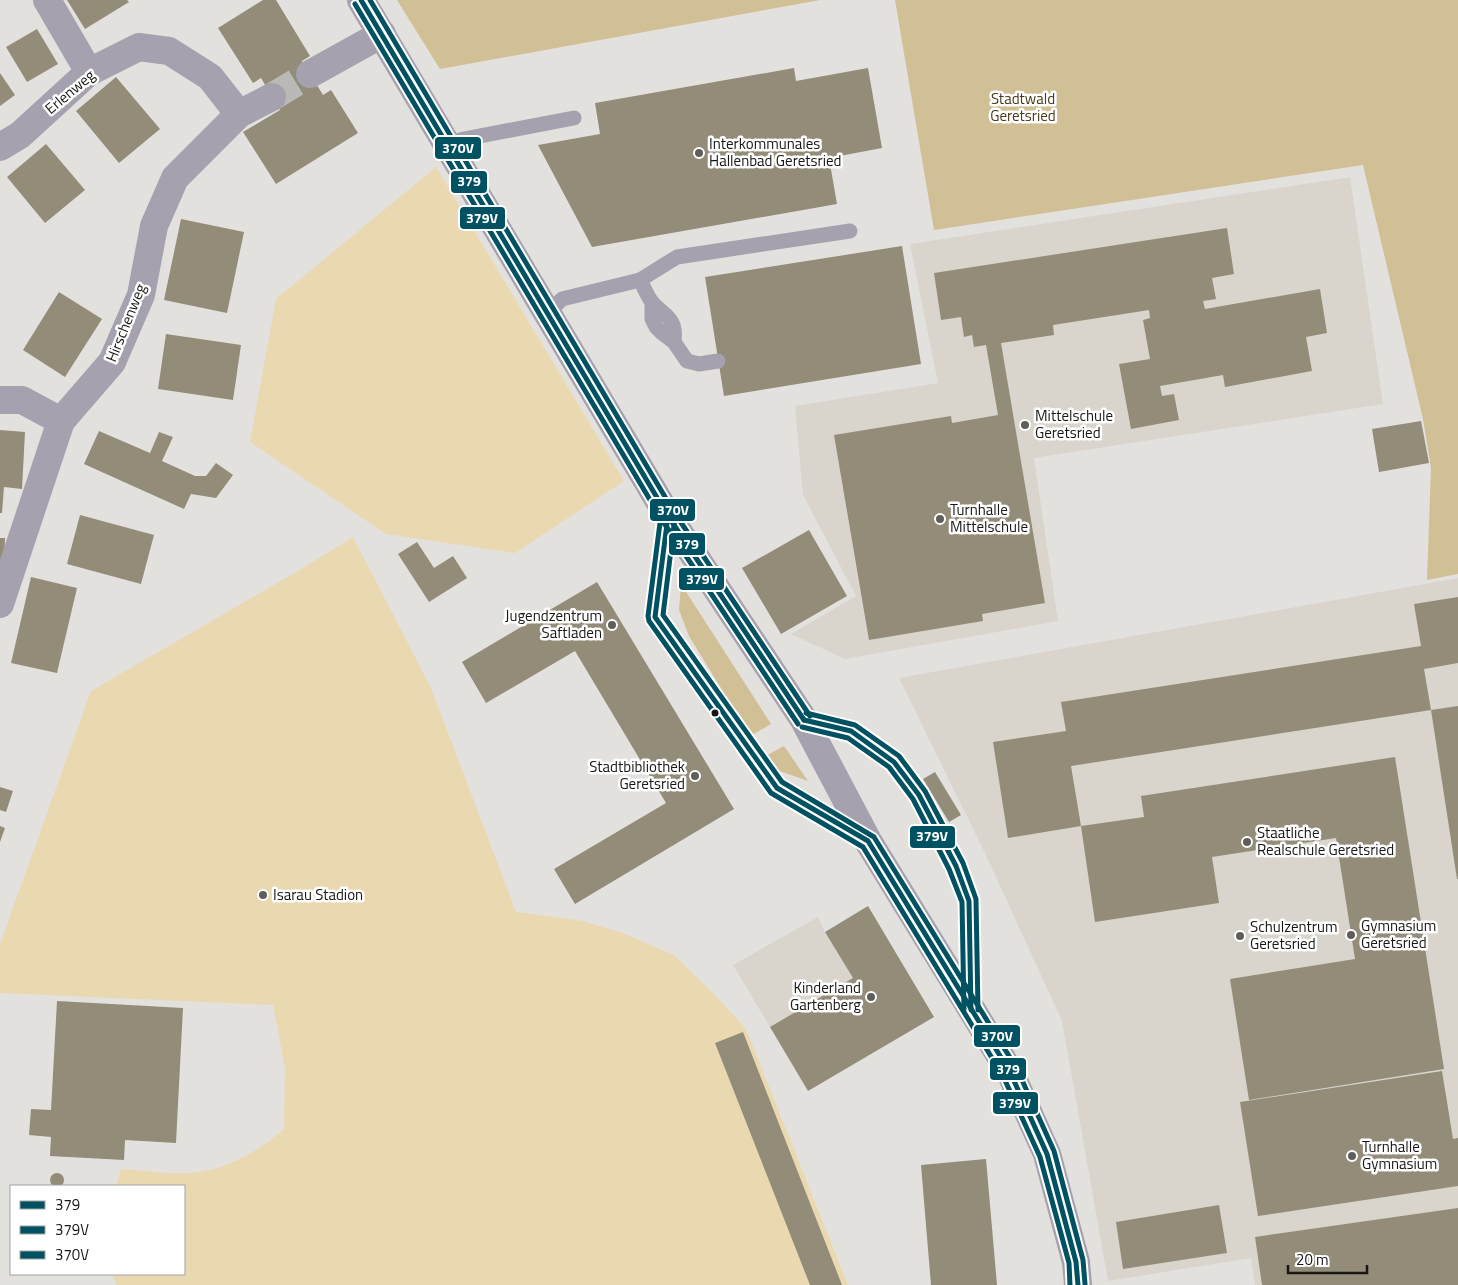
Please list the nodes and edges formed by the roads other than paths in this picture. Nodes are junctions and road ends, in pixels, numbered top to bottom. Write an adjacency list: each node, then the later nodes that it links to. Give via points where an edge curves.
1 (47, 0): 4 (street)
2 (361, 0): 3 (street)
3 (382, 34): 5 (street); 9 (street)
4 (89, 72): 7 (street, Erlenweg, via 139,47 169,51 210,77); 10 (street, Erlenweg, via 20,135)
5 (310, 74)
6 (272, 96): 7 (street, Hirschenweg)
7 (239, 114): 16 (street, Hirschenweg, via 175,178 154,226 141,295 112,362)
8 (574, 118): 9 (lane)
9 (447, 144): 13 (street)
10 (0, 147)
11 (850, 231): 12 (lane, via 677,258)
12 (640, 280): 13 (lane, via 562,299); 14 (lane, via 652,302 668,315 676,332 674,342 687,361 699,364)
13 (548, 313): 17 (street)
14 (718, 361)
15 (0, 400): 16 (street, via 22,400)
16 (61, 421): 18 (street, Hirschenweg)
17 (668, 516): 19 (street); 20 (lane, via 655,617 777,788)
18 (0, 604)
19 (804, 720): 20 (street); 21 (lane, via 851,731 894,762 918,795 956,866 969,900)
20 (868, 841): 21 (street)
21 (971, 1010): 22 (street, via 1010,1072 1047,1154 1076,1262)
22 (1078, 1285)

